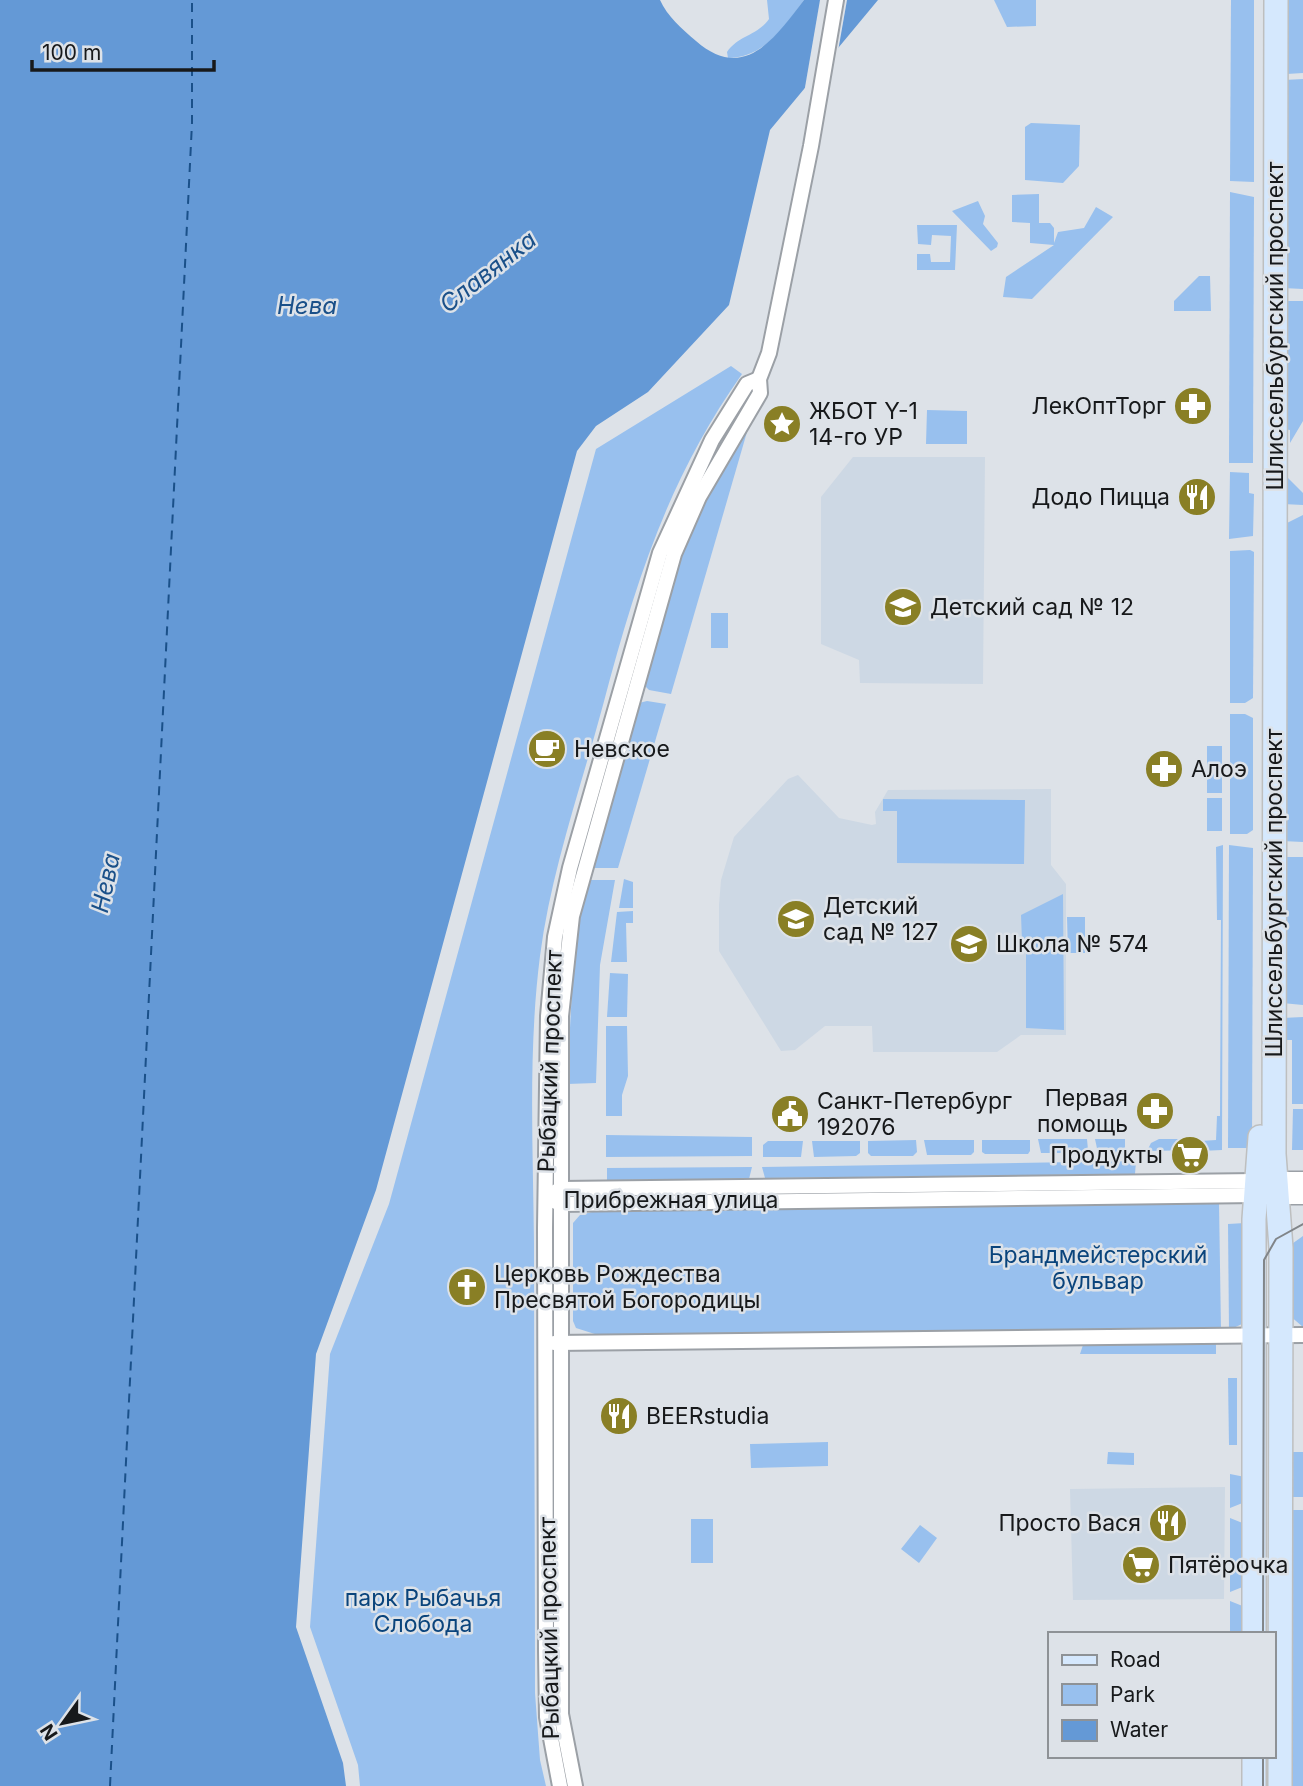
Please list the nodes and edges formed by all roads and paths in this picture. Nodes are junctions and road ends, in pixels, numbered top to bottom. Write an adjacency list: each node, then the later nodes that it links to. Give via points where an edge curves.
1 (836, 0): 4 (street, Рыбацкий проспект, via 769,353)
2 (1262, 0): 6 (main road, Шлиссельбургский проспект)
3 (1276, 0): 6 (main road, Шлиссельбургский проспект, via 1273,1154)
4 (759, 379): 8 (street, Рыбацкий проспект, via 760,393 698,497 674,554 575,905 561,1016); 9 (street, Рыбацкий проспект, via 747,384 712,440 660,553 570,868 552,961)
5 (1303, 1181): 6 (street, Прибрежная улица)
6 (1267, 1188): 7 (street, Прибрежная улица); 8 (street, Прибрежная улица); 11 (main road, Шлиссельбургский проспект); 12 (main road, Шлиссельбургский проспект)
7 (1303, 1195)
8 (560, 1196): 9 (street, Прибрежная улица); 13 (street, Рыбацкий проспект)
9 (546, 1197): 13 (street, Рыбацкий проспект)
10 (1303, 1335): 12 (street)
11 (1254, 1336): 12 (street); 13 (street); 14 (main road, Шлиссельбургский проспект)
12 (1280, 1336): 19 (main road, Шлиссельбургский проспект)
13 (553, 1343): 16 (street, Рыбацкий проспект, via 547,1717); 17 (street, Рыбацкий проспект, via 561,1714)
14 (1254, 1632)
15 (1254, 1758): 18 (main road)
16 (560, 1786)
17 (575, 1786)
18 (1254, 1786)
19 (1280, 1786)

